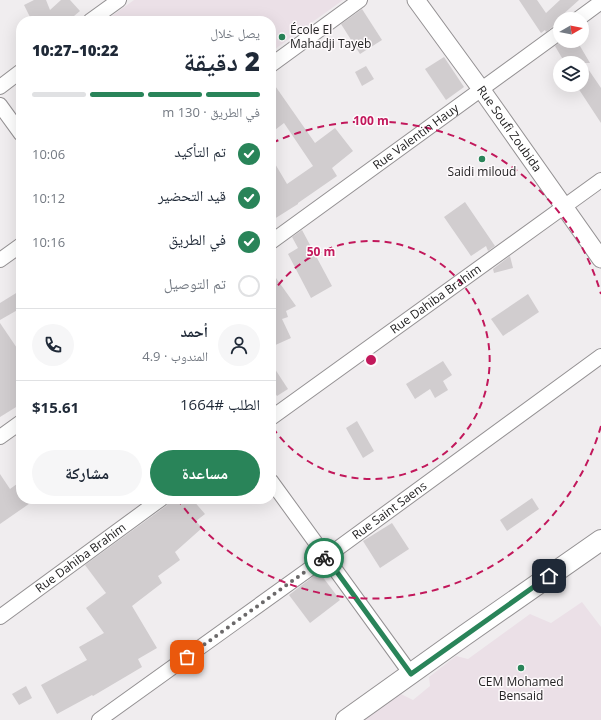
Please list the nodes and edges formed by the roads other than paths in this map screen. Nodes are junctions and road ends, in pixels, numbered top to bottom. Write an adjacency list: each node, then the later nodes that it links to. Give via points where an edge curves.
1 (119, 0): 6 (street)
2 (360, 0): 8 (street)
3 (416, 0): 11 (street, Rue Soufi Zoubida)
4 (601, 2): 5 (street)
5 (587, 12)
6 (97, 16)
7 (553, 37): 11 (street, Rue Valentin Hauy)
8 (276, 61)
9 (16, 75): 10 (street)
10 (0, 86)
11 (481, 89): 15 (street, Rue Soufi Zoubida); 16 (street, Rue Valentin Hauy)
12 (0, 105): 13 (street)
13 (16, 127)
14 (601, 180): 15 (street, Rue Dahiba Brahim)
15 (564, 207): 18 (street, Rue Soufi Zoubida); 21 (street, Rue Dahiba Brahim)
16 (276, 238)
17 (16, 249): 19 (street)
18 (601, 259)
19 (0, 260)
20 (601, 356): 27 (street, Rue Saint Saens)
21 (276, 414)
22 (16, 426): 23 (street)
23 (0, 437)
24 (276, 488): 27 (street)
25 (154, 504): 28 (street, Rue Dahiba Brahim)
26 (601, 540): 29 (main road)
27 (326, 557): 29 (street); 30 (street, Rue Saint Saens)
28 (0, 617)
29 (411, 674): 31 (main road)
30 (99, 720)
31 (346, 720)

